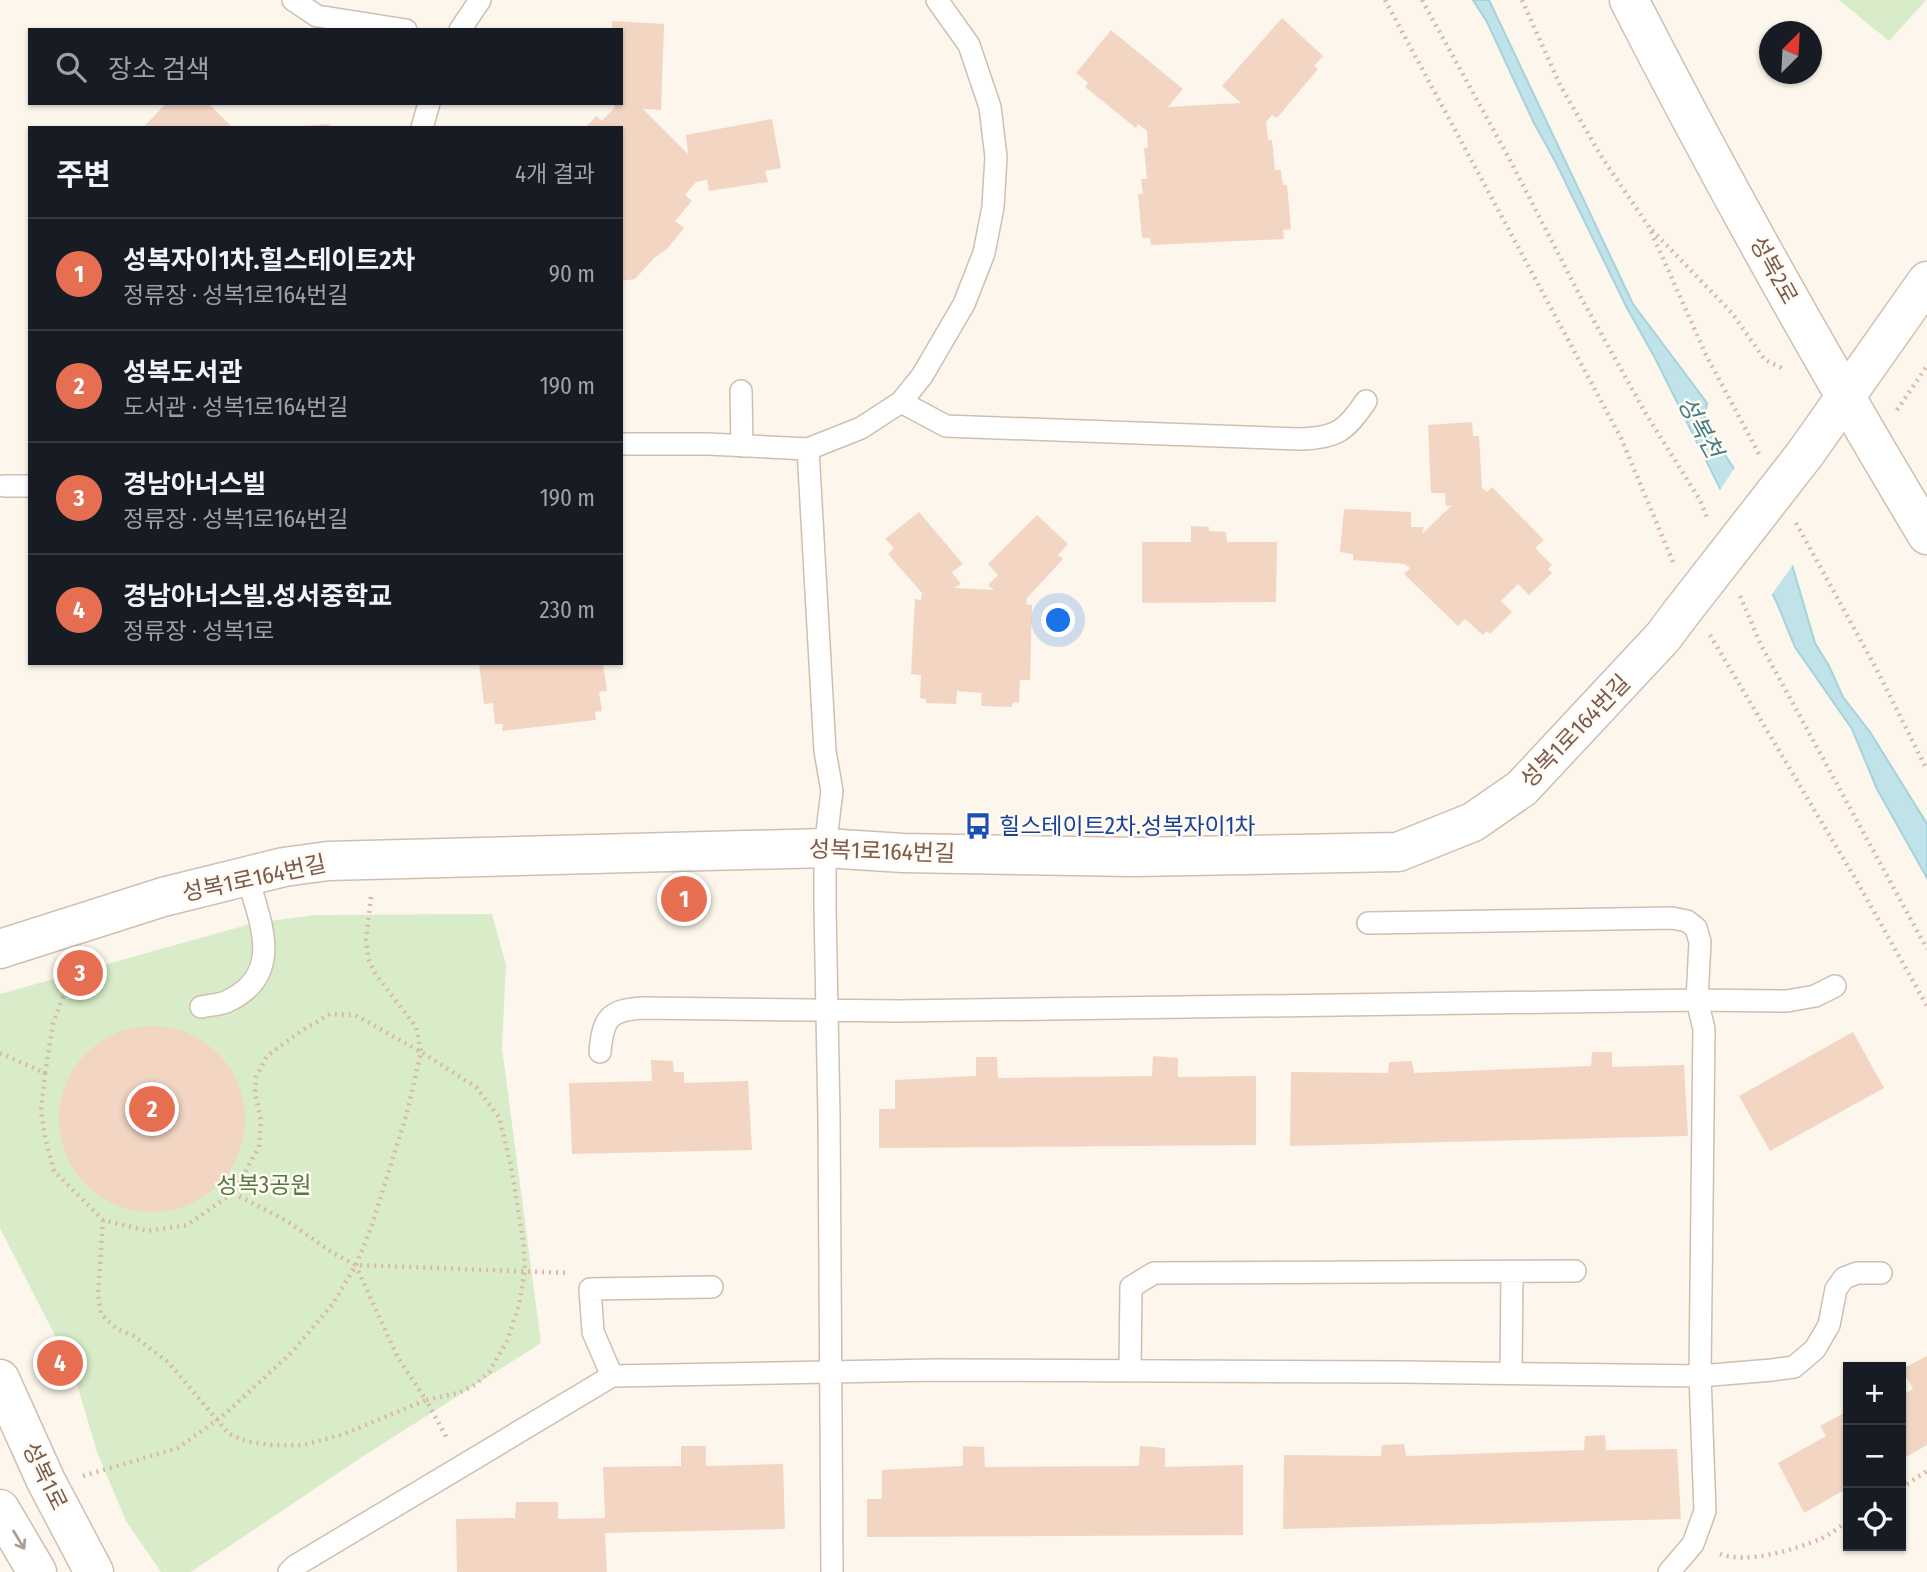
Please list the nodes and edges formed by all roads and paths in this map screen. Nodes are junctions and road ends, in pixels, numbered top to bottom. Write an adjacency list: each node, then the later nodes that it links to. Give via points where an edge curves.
1 (293, 0): 8 (lane, via 317,16)
2 (480, 0): 9 (lane)
3 (937, 0): 19 (lane, via 969,45 990,107 996,157 993,207 984,253 964,304 929,366)
4 (1385, 0): 31 (path, via 1621,438)
5 (1422, 0): 28 (path, via 1579,294)
6 (1522, 0): 12 (path, via 1560,85)
7 (1629, 0): 17 (street, 성복2로)
8 (393, 28)
9 (461, 28)
10 (428, 105): 11 (lane)
11 (423, 126)
12 (1648, 227): 15 (path, via 1732,313 1765,360); 24 (path, via 1706,355)
13 (1927, 281): 17 (street)
14 (1927, 366): 22 (path)
15 (1788, 370)
16 (741, 391): 21 (lane)
17 (1846, 397): 22 (street, 성복2로); 31 (street, 성복1로164번길, bridge)
18 (1366, 401): 19 (lane, via 1351,423 1324,439 946,426)
19 (901, 402): 23 (lane, via 861,428)
20 (623, 444): 21 (lane)
21 (742, 446): 23 (lane)
22 (1873, 446): 29 (street, 성복2로)
23 (808, 449): 33 (lane, via 825,751 832,791)
24 (1765, 464)
25 (4, 486): 26 (lane)
26 (28, 486)
27 (1791, 513): 32 (path)
28 (1710, 524)
29 (1927, 535)
30 (1735, 585): 39 (path, via 1761,645)
31 (1686, 607): 33 (street, 성복1로164번길, via 1522,788 1473,822 1398,852 1134,857); 42 (path, via 1855,878)
32 (1927, 770)
33 (825, 848): 34 (street, 성복1로164번길); 44 (lane)
34 (375, 861): 35 (street, 성복1로164번길, via 307,863); 45 (path, via 368,958 416,1027)
35 (247, 876): 36 (street, 성복1로164번길); 43 (lane, via 263,931 261,968 250,985 228,1001)
36 (101, 917): 38 (street, 성복1로164번길); 48 (path, via 53,1024)
37 (1368, 923): 41 (lane, via 1687,921 1696,928 1700,942)
38 (0, 949)
39 (1927, 949)
40 (1835, 986): 41 (lane, via 1815,996 1787,1001)
41 (1697, 1000): 44 (lane); 62 (lane, via 1704,1029)
42 (1927, 1006)
43 (201, 1007)
44 (825, 1009): 46 (lane, via 620,1009 601,1032); 60 (lane)
45 (421, 1052): 49 (path, via 355,1015 330,1014 267,1056 256,1077 259,1147); 51 (path, via 407,1114); 52 (path, via 476,1087 499,1118 512,1165)
46 (600, 1052)
47 (0, 1054): 48 (path)
48 (45, 1073): 50 (path, via 41,1111 54,1171)
49 (233, 1193): 50 (path, via 187,1225 147,1231); 51 (path)
50 (103, 1220): 65 (path, via 97,1295 101,1314 168,1362)
51 (356, 1265): 52 (path); 64 (path, via 398,1358); 65 (path, via 332,1305 291,1353)
52 (525, 1270): 57 (path, via 567,1271); 64 (path, via 507,1341 489,1372 458,1393)
53 (1512, 1272): 54 (lane); 58 (lane, via 1154,1273 1130,1287); 59 (lane)
54 (1575, 1272)
55 (1881, 1273): 62 (lane, via 1844,1278 1836,1289 1829,1325 1815,1349 1794,1367)
56 (712, 1287): 57 (lane)
57 (590, 1289): 61 (lane, via 593,1332)
58 (1130, 1371): 59 (lane); 60 (lane)
59 (1511, 1373): 62 (lane)
60 (830, 1374): 61 (lane); 76 (lane)
61 (612, 1376): 66 (lane)
62 (1700, 1376): 72 (lane, via 1705,1511)
63 (0, 1379): 68 (street, 성복1로)
64 (426, 1400): 65 (path, via 344,1434 304,1445 249,1441 229,1434); 66 (path)
65 (217, 1419): 68 (path, via 178,1448 95,1474)
66 (462, 1465): 75 (lane)
67 (1927, 1471): 69 (path)
68 (46, 1481): 74 (street, 성복1로)
69 (1906, 1485)
70 (0, 1509): 73 (street, one-way to 73)
71 (1843, 1524): 72 (path, via 1821,1539 1758,1558 1731,1558)
72 (1693, 1544): 77 (lane)
73 (37, 1572)
74 (94, 1572)
75 (289, 1572)
76 (832, 1572)
77 (1669, 1572)

